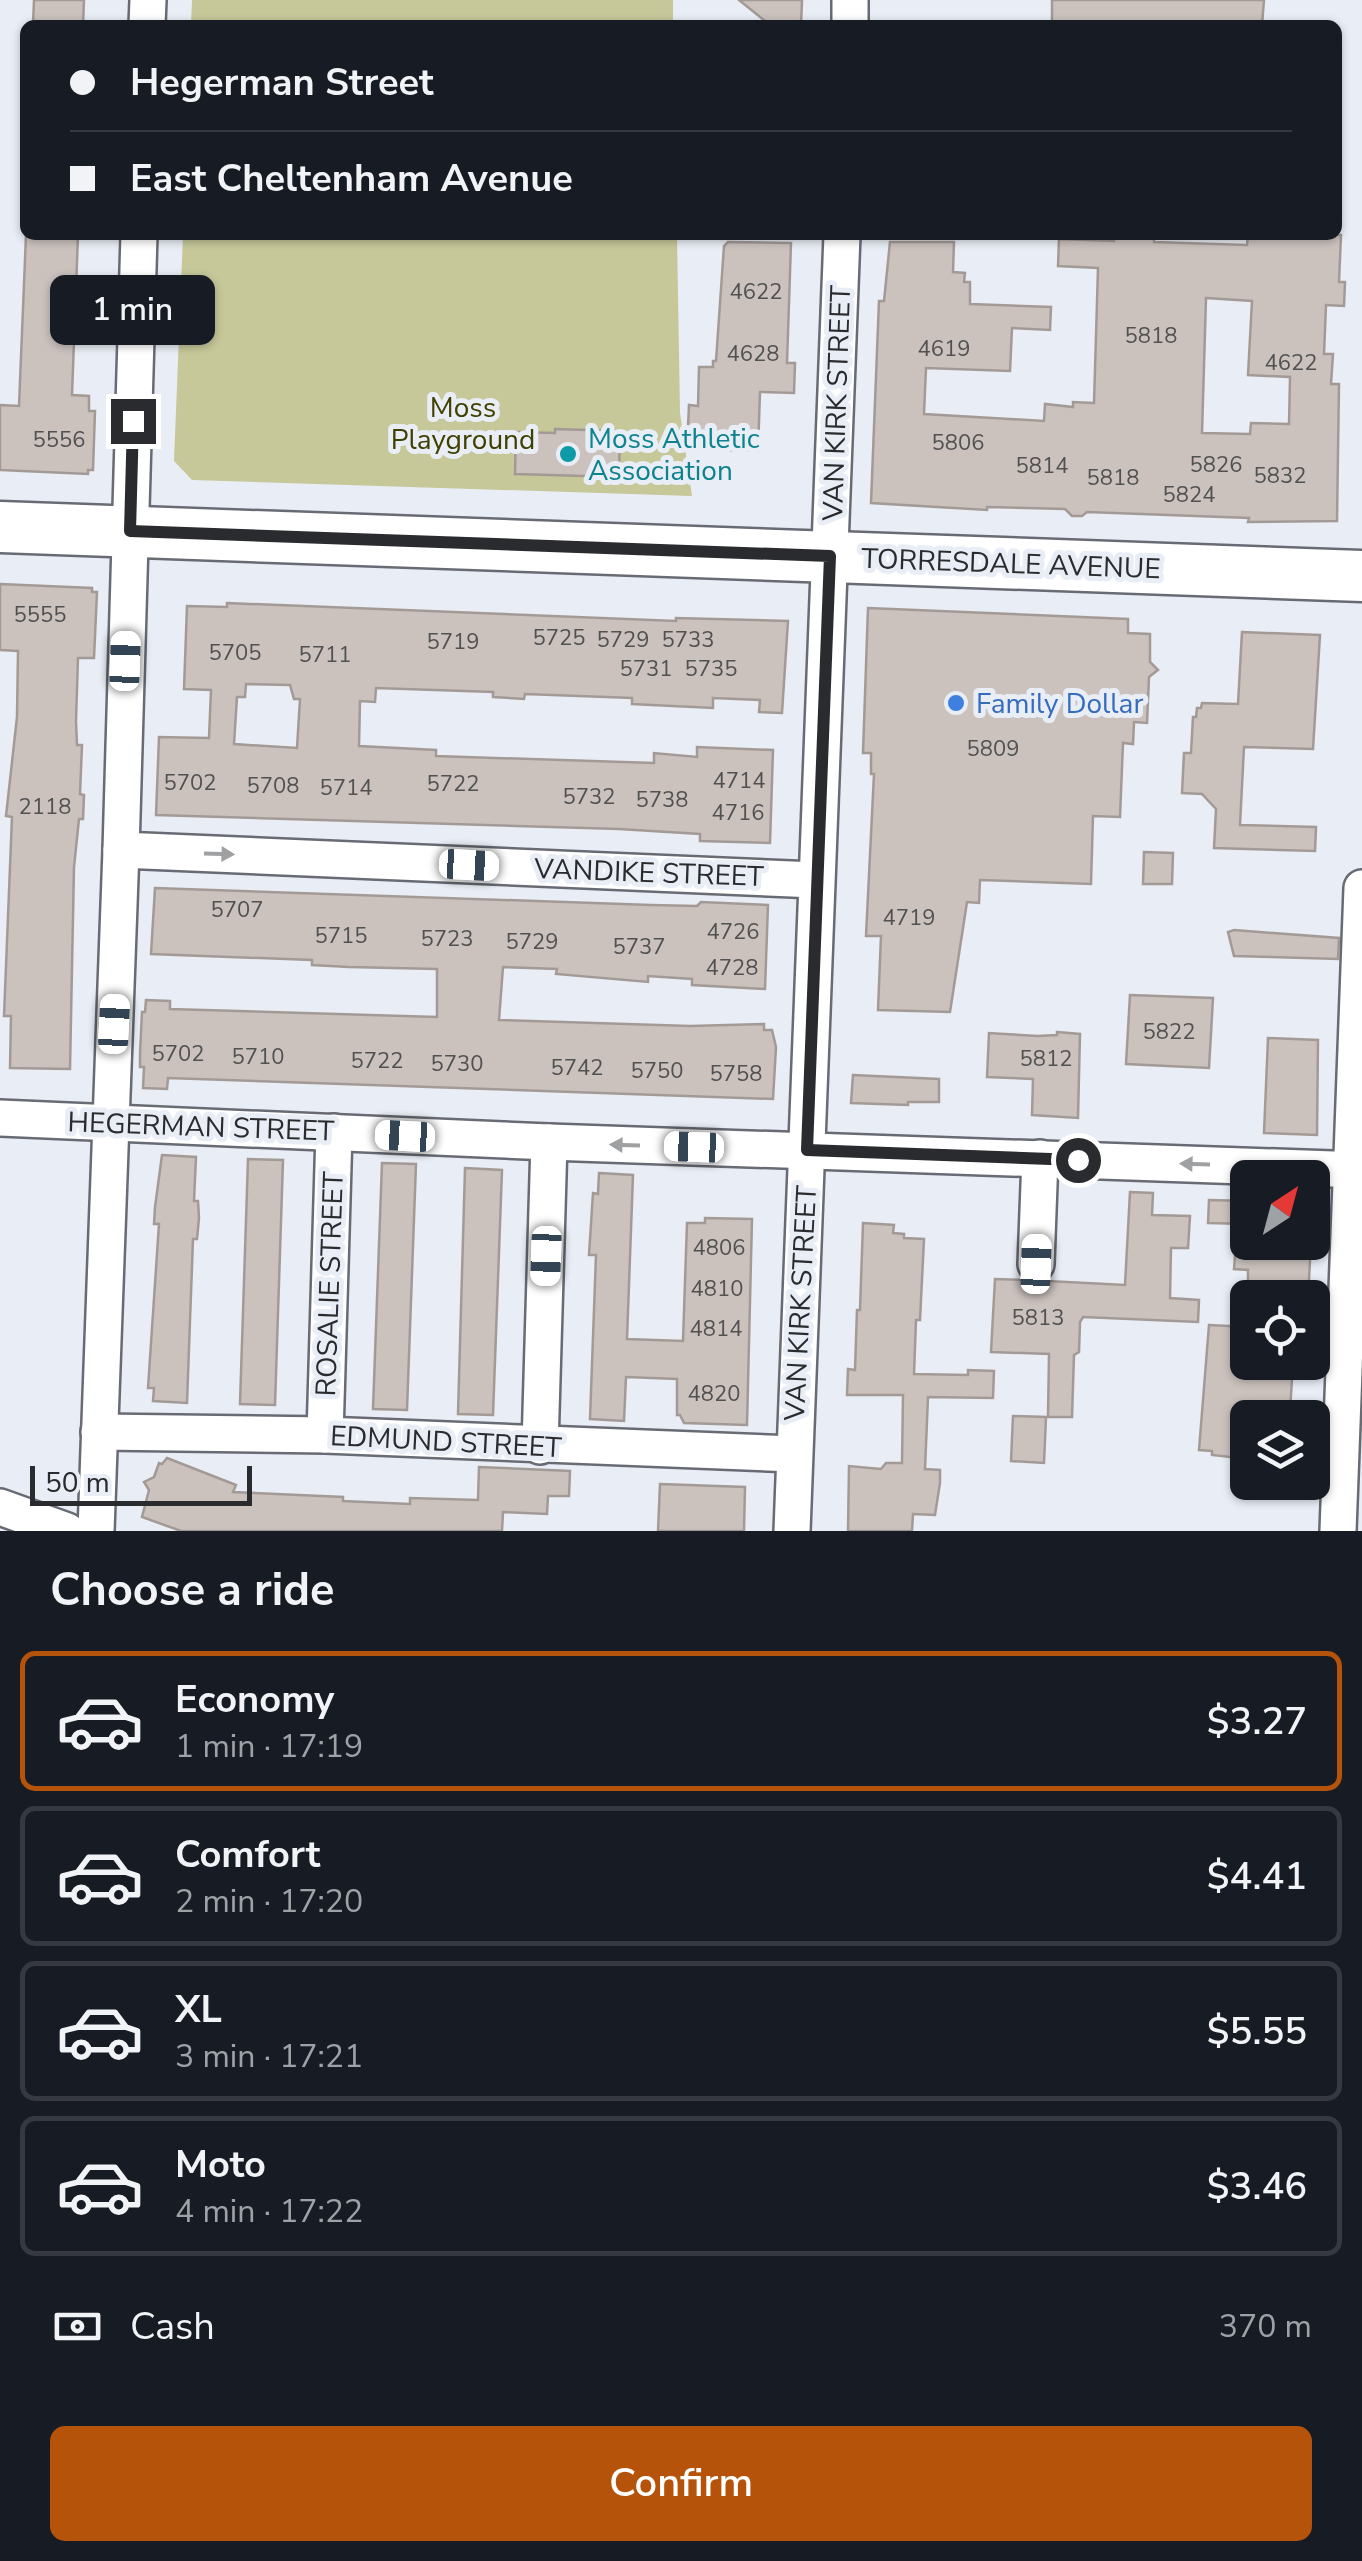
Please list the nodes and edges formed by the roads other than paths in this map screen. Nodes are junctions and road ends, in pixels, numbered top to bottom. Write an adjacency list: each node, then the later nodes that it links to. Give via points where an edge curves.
1 (139, 240): 4 (street)
2 (842, 240): 5 (street, VAN KIRK STREET)
3 (0, 526): 4 (street, TORRESDALE AVENUE)
4 (130, 531): 5 (street, TORRESDALE AVENUE); 7 (street)
5 (830, 556): 6 (street, TORRESDALE AVENUE); 8 (street, VAN KIRK STREET)
6 (1362, 576)
7 (121, 850): 8 (street, VANDIKE STREET, one-way to 8); 11 (street)
8 (816, 880): 14 (street, VAN KIRK STREET)
9 (1362, 888): 16 (street)
10 (0, 1118): 11 (street, HEGERMAN STREET)
11 (110, 1122): 12 (street, HEGERMAN STREET); 18 (street)
12 (334, 1132): 13 (street, HEGERMAN STREET); 19 (street, ROSALIE STREET)
13 (549, 1142): 14 (street, HEGERMAN STREET, one-way to 13); 20 (street)
14 (807, 1150): 15 (street, HEGERMAN STREET); 21 (street, VAN KIRK STREET)
15 (1040, 1158): 16 (street, HEGERMAN STREET, one-way to 15); 17 (street)
16 (1356, 1170): 26 (street)
17 (1036, 1264)
18 (99, 1432): 19 (street, EDMUND STREET); 24 (street)
19 (325, 1436): 20 (street, EDMUND STREET)
20 (540, 1446): 21 (street, EDMUND STREET)
21 (794, 1454): 25 (street, VAN KIRK STREET)
22 (0, 1507): 23 (street)
23 (67, 1531)
24 (96, 1531)
25 (792, 1531)
26 (1338, 1531)

